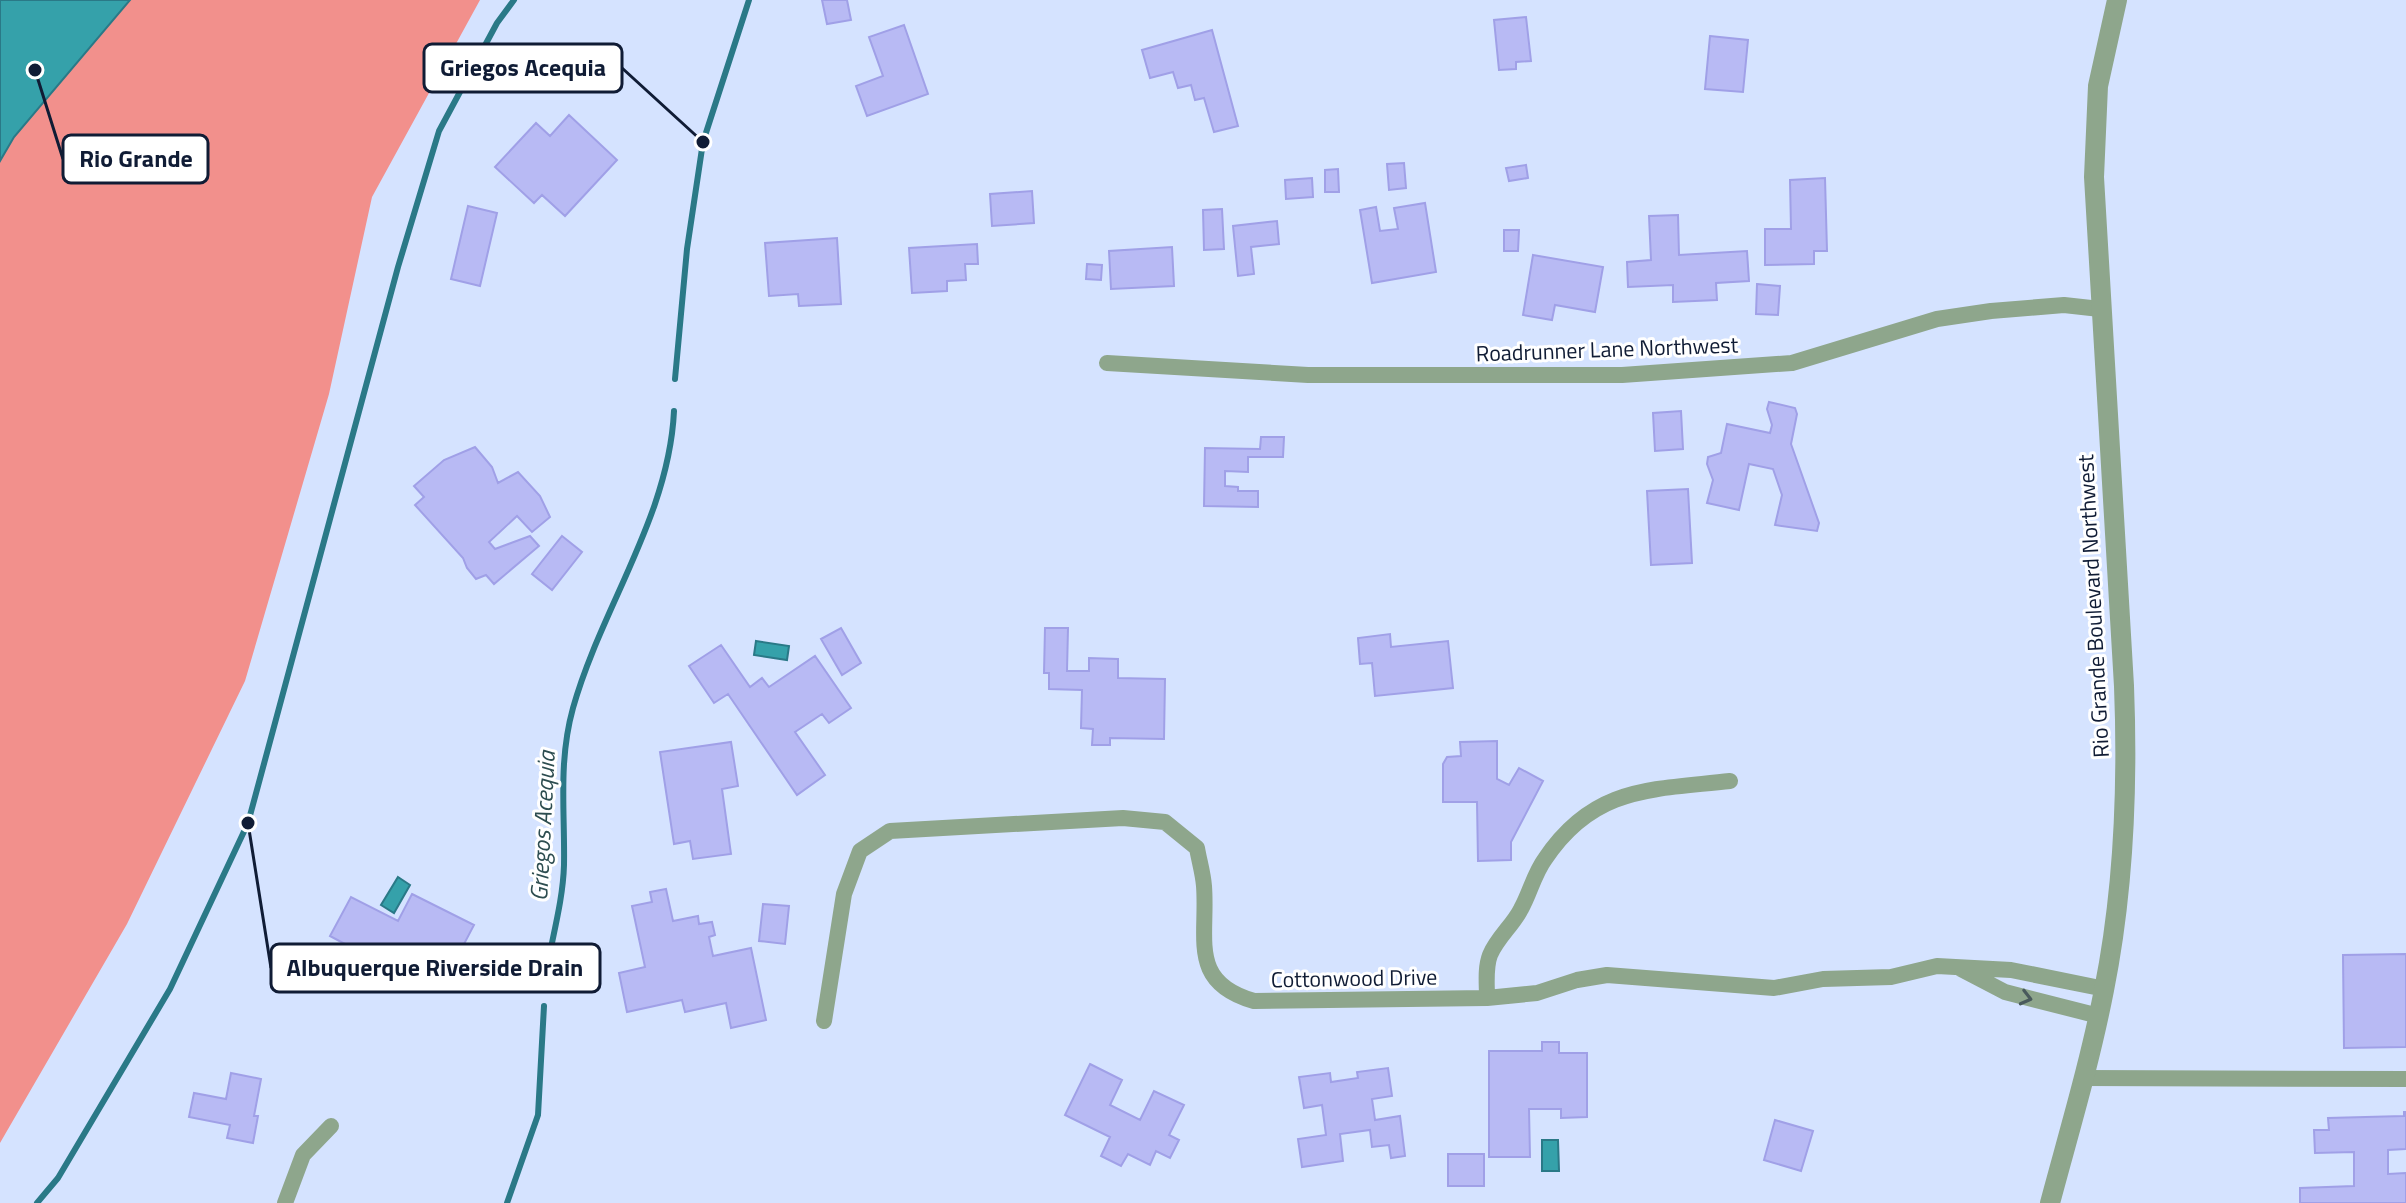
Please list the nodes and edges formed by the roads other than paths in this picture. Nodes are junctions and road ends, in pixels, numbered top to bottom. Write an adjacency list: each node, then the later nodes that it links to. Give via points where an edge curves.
1 (2117, 0): 2 (street, Rio Grande Boulevard Northwest, via 2098,86 2094,177)
2 (2100, 309): 3 (street, Roadrunner Lane Northwest, via 2064,305 1978,313 1937,319 1792,363 1622,375 1308,375); 6 (street, Rio Grande Boulevard Northwest, via 2126,739 2124,843)
3 (1107, 363)
4 (1730, 781): 7 (street, via 1635,793 1605,802 1577,821 1544,860 1514,923 1490,954)
5 (1957, 967): 6 (street, Cottonwood Drive, via 2011,970); 7 (street, Cottonwood Drive, via 1774,988 1607,975 1537,993); 8 (street, one-way to 8, via 2005,992)
6 (2105, 989): 8 (street, Rio Grande Boulevard Northwest)
7 (1487, 998): 9 (street, Cottonwood Drive, via 1268,1002 1236,995 1219,982 1205,958 1204,886 1197,848 1165,822 1123,818 890,831 860,851 844,894)
8 (2099, 1016): 10 (street, Rio Grande Boulevard Northwest)
9 (824, 1021)
10 (2083, 1078): 11 (street); 14 (street, Rio Grande Boulevard Northwest)
11 (2406, 1079)
12 (331, 1126): 13 (street, via 303,1155)
13 (285, 1203)
14 (2050, 1203)

